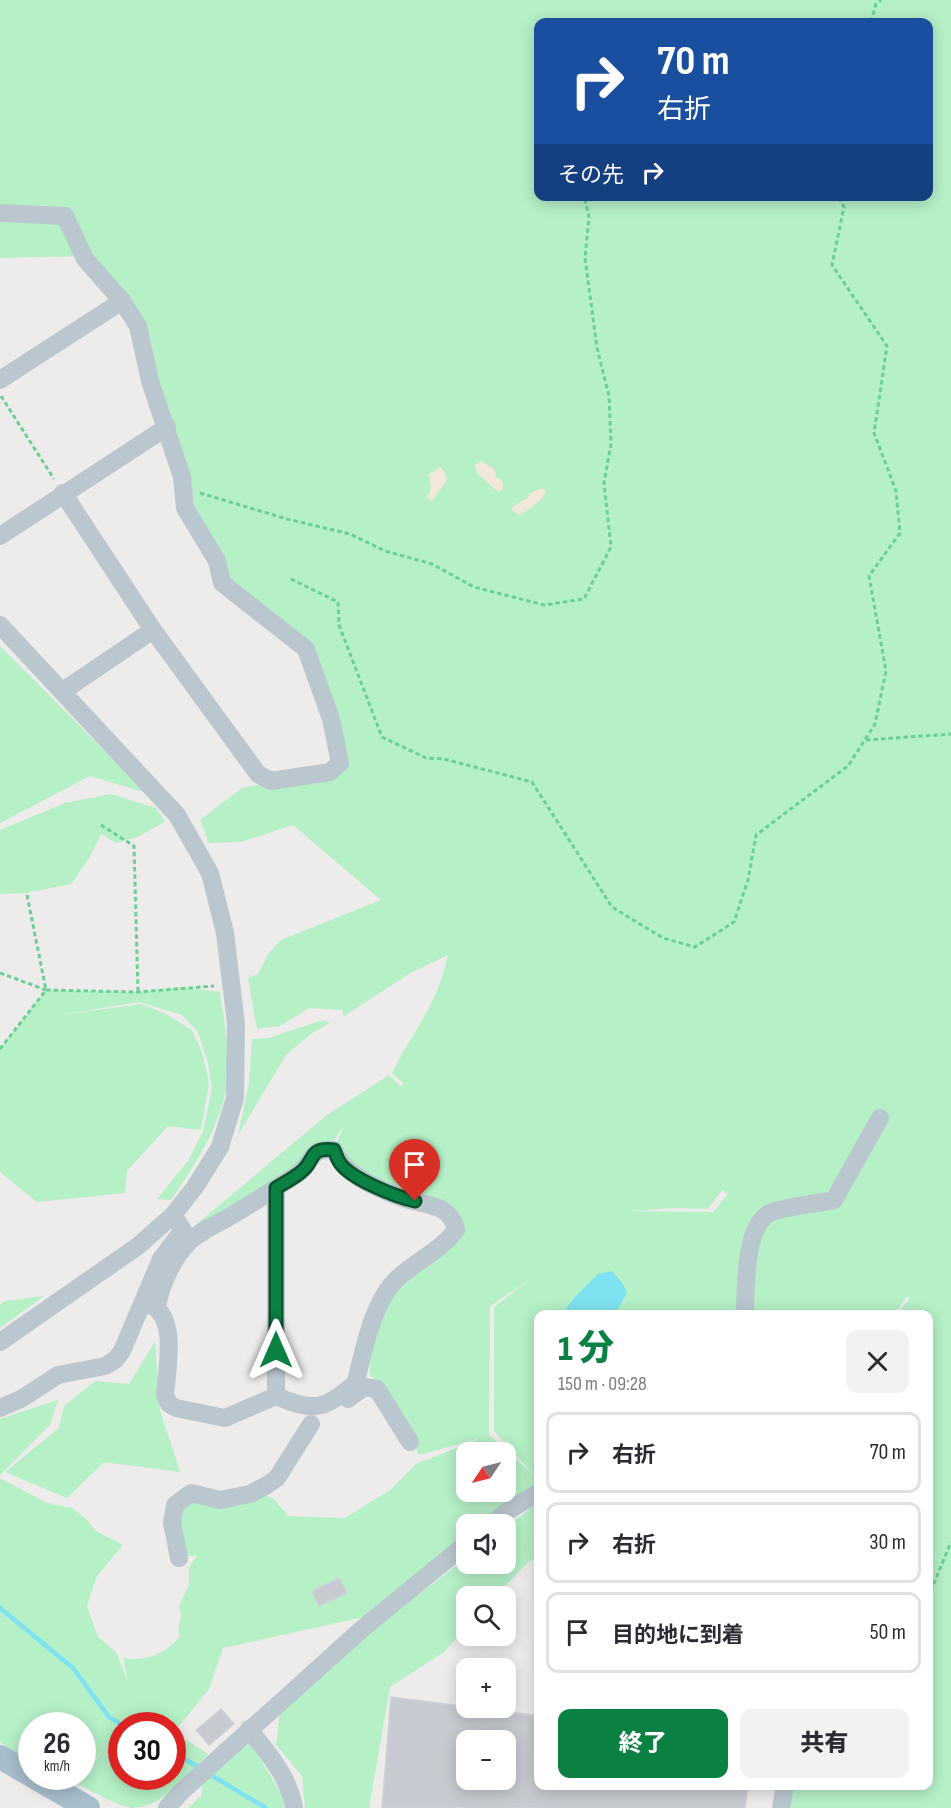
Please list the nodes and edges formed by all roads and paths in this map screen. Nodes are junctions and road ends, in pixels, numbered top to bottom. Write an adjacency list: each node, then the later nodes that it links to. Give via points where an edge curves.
1 (881, 0): 2 (path)
2 (872, 18)
3 (585, 201): 10 (path, via 589,217 585,258 597,348 609,396 611,444 604,483 611,547 584,599 544,605 474,587 432,564 385,551 350,534)
4 (841, 201): 18 (path, via 844,207 832,265 887,346 874,433 896,491 900,532 869,576 886,671 875,724)
5 (0, 213): 6 (street, via 64,216 85,259)
6 (122, 301): 7 (street); 9 (street, via 138,326 150,381)
7 (0, 380)
8 (0, 394): 11 (path)
9 (167, 427): 11 (street); 15 (street, via 182,477 185,508 217,561 222,583 306,649 331,719 340,763 330,772 272,781 258,774)
10 (198, 492)
11 (63, 493): 12 (street); 15 (street)
12 (0, 536)
13 (291, 579): 18 (path, via 338,602 339,625 382,737 426,758 532,782 612,907 663,938 695,947 734,922 748,879 756,835 848,766)
14 (0, 625): 16 (street)
15 (153, 630): 16 (street)
16 (63, 691): 22 (street, via 183,825 210,873 225,933)
17 (951, 734): 18 (path)
18 (865, 740)
19 (101, 825): 24 (path, via 134,846)
20 (27, 895): 23 (path)
21 (0, 973): 23 (path)
22 (231, 984): 24 (path); 28 (street, via 236,1023 235,1098 220,1147)
23 (46, 990): 24 (path); 25 (path)
24 (138, 992)
25 (0, 1049)
26 (880, 1118): 30 (street, via 834,1200 768,1214 755,1228 747,1268)
27 (276, 1188): 29 (street, via 199,1232 185,1246); 32 (street, via 304,1170 312,1155 322,1148 334,1150 350,1173 401,1198 434,1204 455,1222 456,1230 445,1244 398,1277 380,1301); 33 (street)
28 (173, 1215): 29 (street, via 183,1230 161,1259); 31 (street, via 138,1246)
29 (149, 1305): 33 (street, via 164,1316 168,1329 165,1395 170,1404 225,1418); 34 (street, via 115,1360 105,1366 58,1375)
30 (745, 1310)
31 (0, 1342)
32 (354, 1389): 33 (street, via 332,1402 308,1408); 35 (street, via 341,1406); 36 (street, via 377,1389)
33 (276, 1396)
34 (0, 1408)
35 (311, 1424): 37 (street, via 297,1432); 42 (street, via 277,1478 267,1485 250,1494 220,1500 191,1493 176,1505 172,1523)
36 (410, 1442)
37 (282, 1451)
38 (534, 1495): 39 (street)
39 (504, 1514)
40 (951, 1542): 43 (path)
41 (456, 1552): 44 (street)
42 (179, 1558)
43 (933, 1586)
44 (249, 1729): 48 (street); 49 (street, via 279,1767 292,1793)
45 (0, 1757): 47 (main road)
46 (784, 1790): 50 (street)
47 (88, 1808)
48 (167, 1808)
49 (294, 1808)
50 (781, 1808)

